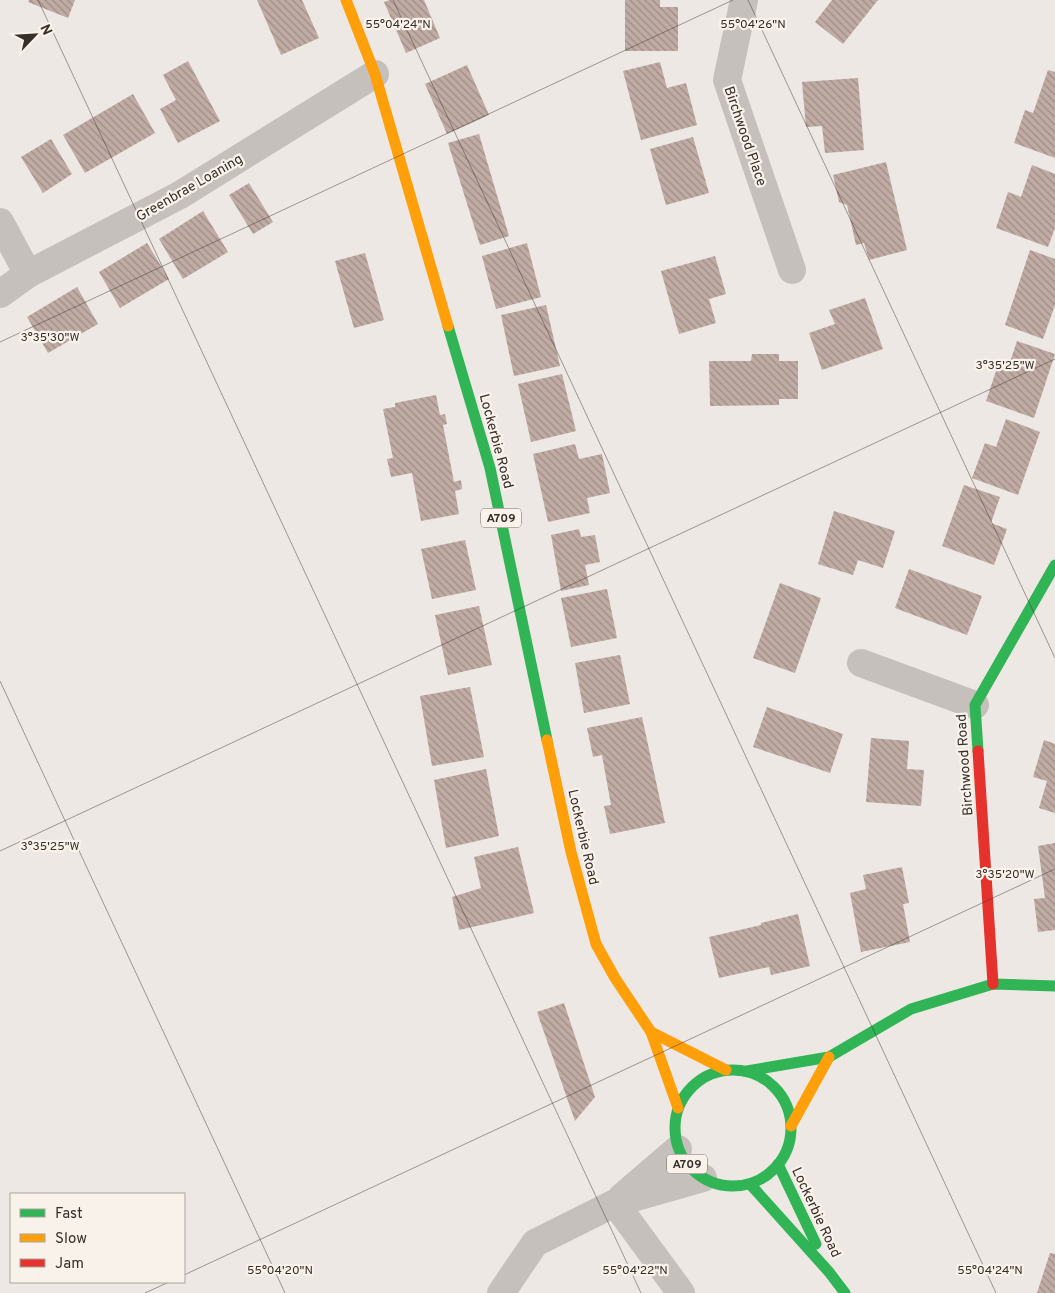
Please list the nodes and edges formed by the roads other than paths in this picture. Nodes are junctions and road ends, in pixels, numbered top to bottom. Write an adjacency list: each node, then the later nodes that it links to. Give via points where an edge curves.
1 (346, 0): 3 (main road, Lockerbie Road / A709)
2 (744, 0): 5 (street, Birchwood Place, via 727,80)
3 (375, 74): 6 (street, Greenbrae Loaning, via 180,195); 13 (main road, Lockerbie Road / A709, via 490,468 571,852 596,944)
4 (0, 222): 6 (street)
5 (792, 270)
6 (28, 274): 7 (street, Greenbrae Loaning)
7 (0, 294)
8 (1055, 565): 10 (main road, Birchwood Road)
9 (861, 663): 10 (street)
10 (975, 706): 11 (main road, Birchwood Road)
11 (993, 984): 12 (main road); 14 (main road, via 912,1008)
12 (1055, 986)
13 (651, 1032): 15 (main road, Lockerbie Road / A709); 17 (main road, Lockerbie Road / A709)
14 (829, 1057): 16 (main road); 18 (main road)
15 (726, 1070): 16 (main road, A709); 17 (main road, A709, via 711,1073 697,1082 685,1093)
16 (747, 1071): 18 (main road, A709, via 764,1078 778,1091 788,1108)
17 (678, 1108): 19 (main road, A709, via 674,1121)
18 (791, 1126): 20 (main road, A709, via 786,1153)
19 (678, 1149): 21 (main road, A709, via 688,1166); 23 (street)
20 (778, 1164): 22 (main road, A709, via 766,1176); 24 (main road, Lockerbie Road)
21 (703, 1178): 22 (main road, A709, via 718,1185); 23 (street)
22 (750, 1184): 24 (main road, Lockerbie Road)
23 (615, 1203): 25 (street, via 535,1244); 26 (street)
24 (829, 1272): 27 (main road, Lockerbie Road)
25 (501, 1293)
26 (681, 1293)
27 (845, 1293)

